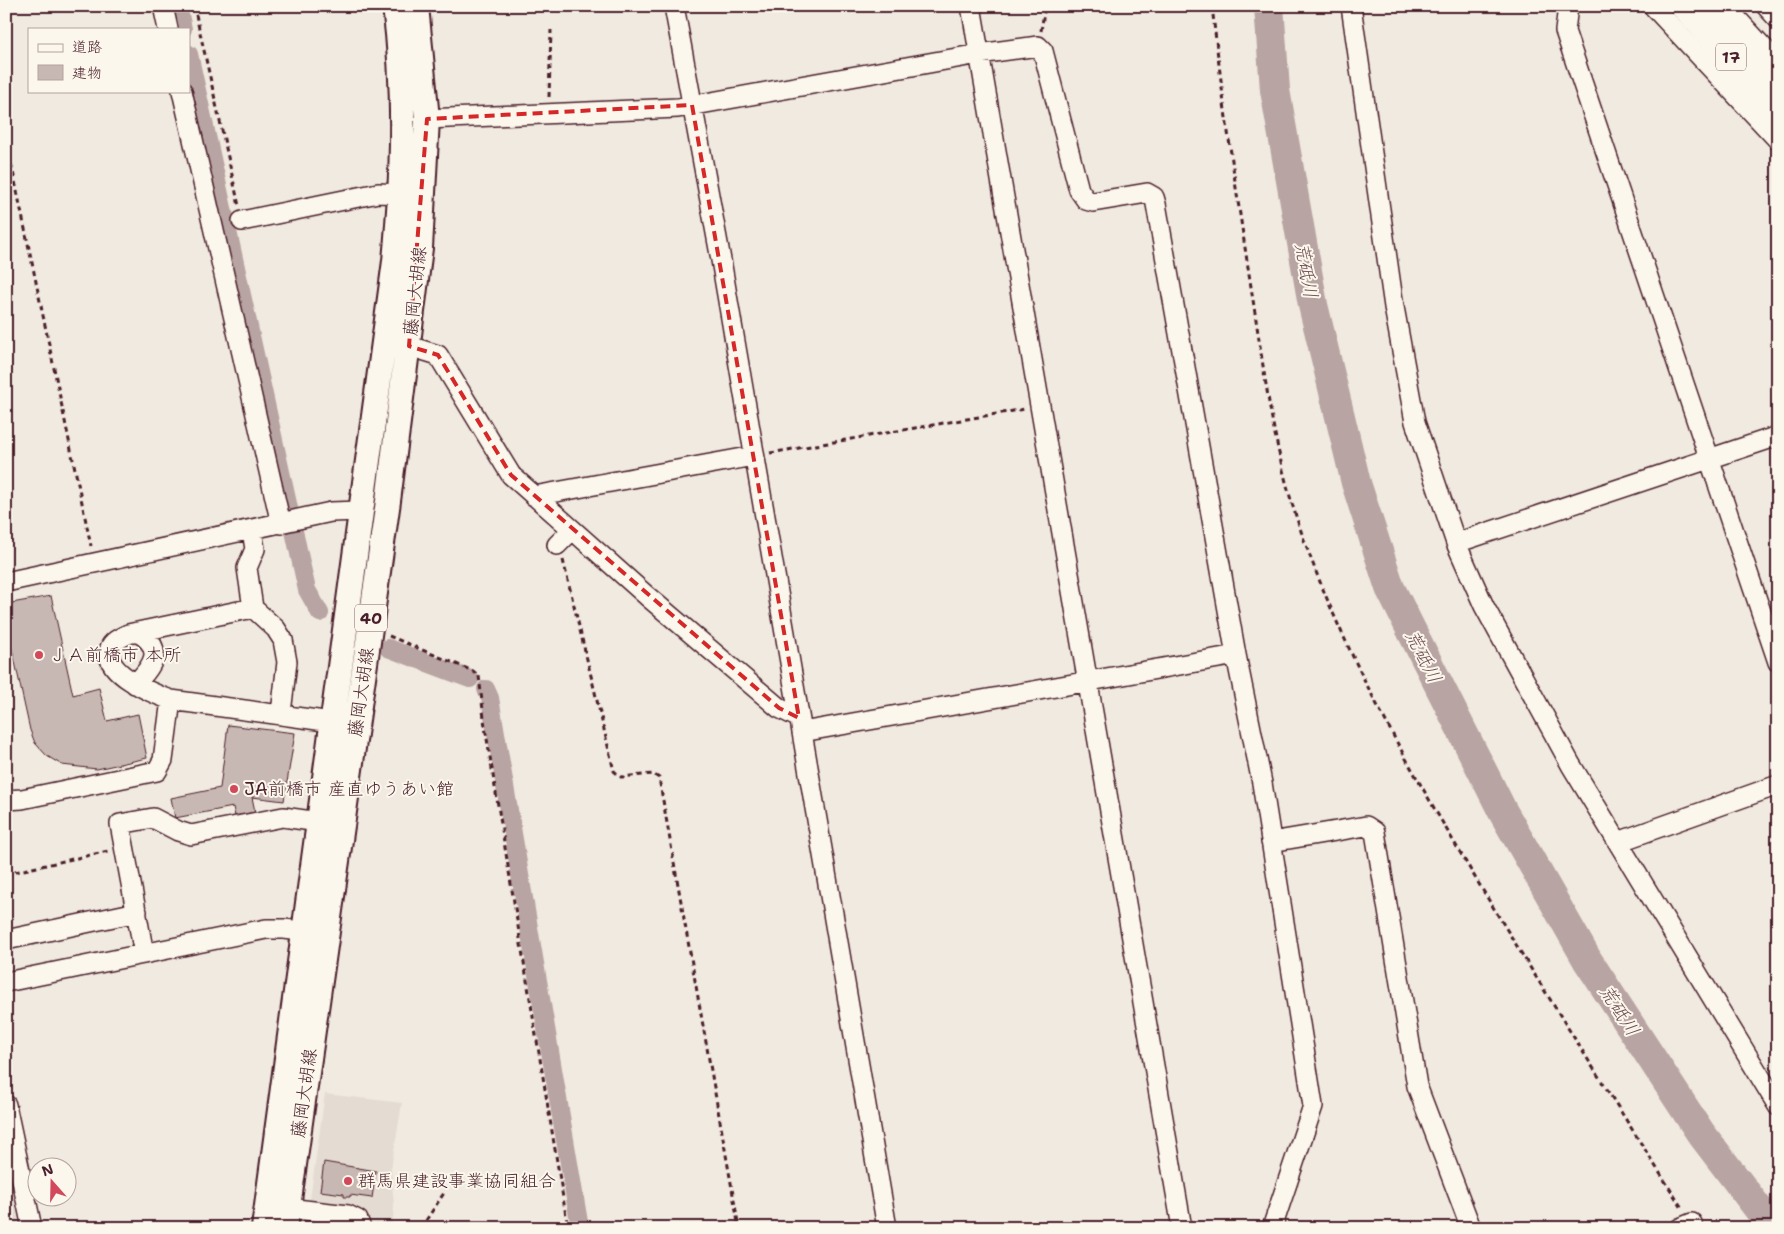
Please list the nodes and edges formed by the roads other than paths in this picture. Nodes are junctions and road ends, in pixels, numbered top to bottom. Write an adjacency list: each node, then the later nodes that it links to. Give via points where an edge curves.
1 (163, 6): 13 (street)
2 (394, 6): 21 (main road, 藤岡大胡線 / 40, via 404,121)
3 (416, 6): 19 (main road, 藤岡大胡線 / 40)
4 (674, 6): 17 (street)
5 (971, 6): 14 (street)
6 (1351, 6): 32 (street, via 1394,306 1415,422)
7 (1568, 6): 26 (street, via 1565,31)
8 (1653, 6): 20 (street)
9 (1685, 6): 18 (highway, 17)
10 (1719, 6): 15 (highway, 17)
11 (1766, 6): 12 (street)
12 (1778, 19)
13 (168, 28)
14 (979, 54): 17 (street); 37 (street, via 1038,46 1043,51 1079,190 1086,200 1093,202 1147,193 1154,198); 39 (street)
15 (1778, 70)
16 (182, 92): 29 (street)
17 (692, 106): 19 (street); 25 (street)
18 (1778, 108)
19 (426, 119): 23 (main road, 藤岡大胡線 / 40, via 423,208)
20 (1778, 140)
21 (401, 194): 22 (street, via 378,193); 28 (main road, 藤岡大胡線 / 40, via 384,347)
22 (242, 221)
23 (409, 346): 27 (street, via 438,355 511,475); 51 (main road, 藤岡大胡線 / 40, via 370,628)
24 (1778, 436): 26 (street)
25 (754, 456): 27 (street); 44 (street)
26 (1709, 460): 32 (street); 38 (street)
27 (534, 496): 31 (street)
28 (360, 511): 29 (street, via 331,512); 43 (main road, 藤岡大胡線 / 40)
29 (289, 522): 30 (street)
30 (252, 530): 34 (street); 35 (street, via 255,549 247,568)
31 (572, 530): 33 (street); 44 (street)
32 (1456, 543): 49 (street, via 1520,674)
33 (557, 545)
34 (6, 582)
35 (253, 608): 36 (street); 42 (street, via 283,640 287,662)
36 (137, 632): 40 (street, via 148,638 154,648 154,660); 40 (street, via 115,641 110,648 110,658 115,667)
37 (1236, 655): 39 (street); 48 (street)
38 (1778, 662)
39 (1088, 682): 44 (street); 62 (street)
40 (135, 684): 41 (street)
41 (171, 700): 42 (street); 46 (street, via 163,760 157,771)
42 (281, 713): 43 (street)
43 (332, 722): 47 (main road, 藤岡大胡線 / 40)
44 (801, 725): 61 (street)
45 (1778, 785): 49 (street)
46 (6, 800)
47 (319, 822): 50 (street, via 283,817 191,835 145,818 120,824); 51 (main road, 藤岡大胡線 / 40)
48 (1271, 842): 63 (street, via 1313,1106); 64 (street, via 1366,826 1375,832 1417,1086)
49 (1618, 842): 56 (street)
50 (137, 912): 52 (street); 53 (street)
51 (315, 933): 53 (street, via 266,929); 57 (main road, 藤岡大胡線 / 40); 59 (main road, 藤岡大胡線 / 40)
52 (6, 940)
53 (144, 954): 54 (street)
54 (6, 982)
55 (6, 1106): 58 (street)
56 (1778, 1106)
57 (286, 1218): 60 (street, via 348,1215 358,1220)
58 (32, 1228)
59 (264, 1228)
60 (361, 1228)
61 (887, 1228)
62 (1182, 1228)
63 (1272, 1228)
64 (1470, 1228)

